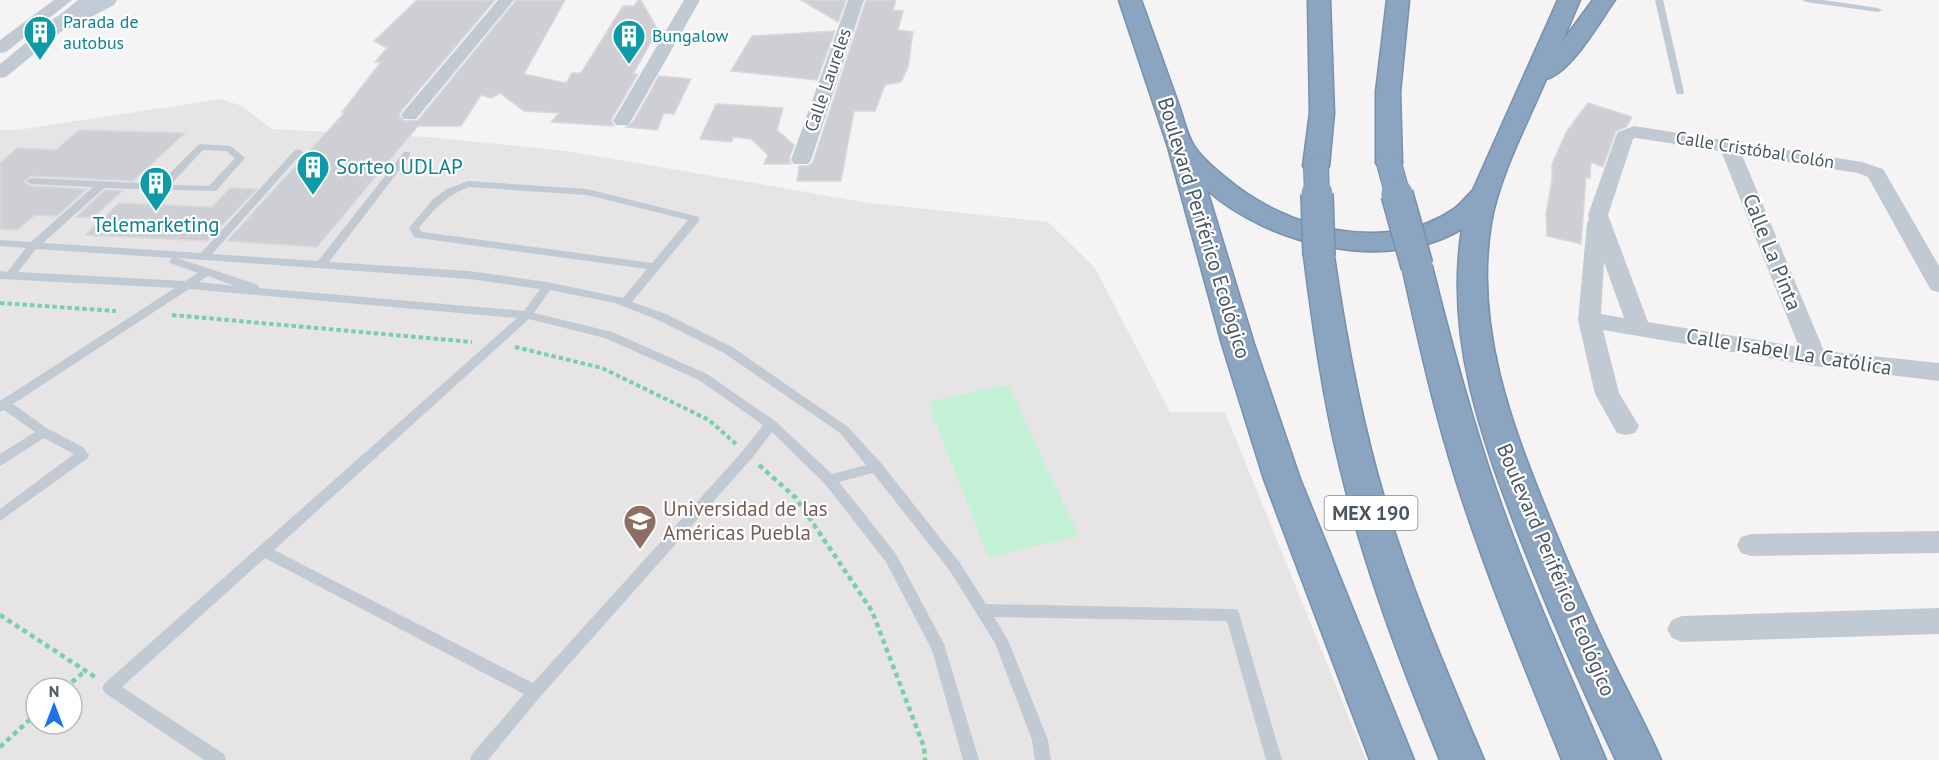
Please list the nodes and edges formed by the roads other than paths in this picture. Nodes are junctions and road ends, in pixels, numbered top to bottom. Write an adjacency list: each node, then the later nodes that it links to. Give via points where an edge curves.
1 (87, 0): 15 (street)
2 (106, 0): 15 (main road)
3 (506, 0): 21 (street)
4 (692, 0): 22 (street)
5 (856, 0): 27 (street, Calle Laureles)
6 (1112, 0): 19 (highway)
7 (1130, 0): 19 (highway, Boulevard Periférico Ecológico)
8 (1319, 0): 72 (highway, MEX 190, bridge, via 1322,112 1316,166 1319,256 1329,336 1349,434 1377,536)
9 (1398, 0): 73 (highway, Boulevard Periférico Ecológico, bridge, via 1388,92 1389,163 1441,369 1475,482 1512,585)
10 (1569, 0): 18 (highway, Boulevard Periférico Ecológico)
11 (1604, 0): 18 (highway, via 1560,60)
12 (1659, 0): 20 (lane)
13 (1806, 0): 14 (lane, via 1878,10)
14 (1873, 0)
15 (60, 7): 16 (street); 17 (street)
16 (0, 48)
17 (0, 73)
18 (1534, 79): 31 (highway, Boulevard Periférico Ecológico)
19 (1162, 86): 23 (highway, Boulevard Periférico Ecológico)
20 (1680, 92)
21 (410, 115)
22 (622, 121)
23 (1181, 147): 31 (highway, via 1205,173 1248,207 1283,225 1325,236 1367,241 1422,235 1451,225 1472,210); 71 (highway, Boulevard Periférico Ecológico, via 1282,479)
24 (1730, 147): 32 (street, Calle Cristóbal Colón, via 1634,132 1625,136); 42 (street, Calle Cristóbal Colón, via 1876,173); 49 (street, Calle La Pinta)
25 (298, 152): 36 (lane)
26 (407, 154): 37 (lane)
27 (801, 160)
28 (31, 181): 29 (lane)
29 (102, 185): 30 (lane); 34 (lane)
30 (162, 187): 30 (lane, via 212,189 240,158 228,148 201,147)
31 (1485, 192): 74 (highway, Boulevard Periférico Ecológico, via 1473,245 1472,294 1488,396 1544,553)
32 (1598, 215): 47 (street); 48 (street)
33 (0, 243): 34 (lane)
34 (33, 246): 35 (lane); 40 (lane)
35 (156, 254): 36 (lane); 39 (lane)
36 (204, 258): 37 (lane)
37 (320, 266): 43 (lane, via 469,275)
38 (654, 267): 38 (lane, via 695,219 587,192 468,184 451,189 431,205 414,228 418,235); 45 (lane)
39 (207, 272): 41 (lane); 44 (lane)
40 (5, 276): 41 (lane)
41 (188, 285): 44 (lane); 51 (lane)
42 (1939, 285)
43 (547, 286): 45 (lane); 46 (lane)
44 (276, 295): 46 (lane)
45 (625, 303): 56 (lane, via 728,350 844,430)
46 (527, 315): 52 (lane, via 608,336 702,377); 61 (lane)
47 (1589, 320): 48 (street, Calle Isabel La Católica); 53 (street, via 1607,394)
48 (1639, 328): 49 (street, Calle Isabel La Católica)
49 (1815, 358): 50 (street, Calle Isabel La Católica)
50 (1939, 372)
51 (2, 405): 54 (lane)
52 (771, 424): 57 (lane); 65 (lane)
53 (1626, 426)
54 (44, 432): 55 (lane); 58 (lane, via 83,455)
55 (0, 461)
56 (876, 467): 57 (lane); 62 (lane, via 956,567)
57 (830, 480): 68 (lane, via 891,558 939,649)
58 (0, 516)
59 (1939, 542): 60 (street)
60 (1750, 545)
61 (264, 551): 65 (lane); 66 (lane, via 110,688)
62 (982, 610): 69 (lane, via 1001,640 1040,740); 70 (lane, via 1233,615)
63 (1939, 621): 64 (street)
64 (1682, 629)
65 (535, 692): 67 (lane)
66 (218, 760)
67 (478, 760)
68 (971, 760)
69 (1043, 760)
70 (1274, 760)
71 (1392, 760)
72 (1462, 760)
73 (1584, 760)
74 (1639, 760)

